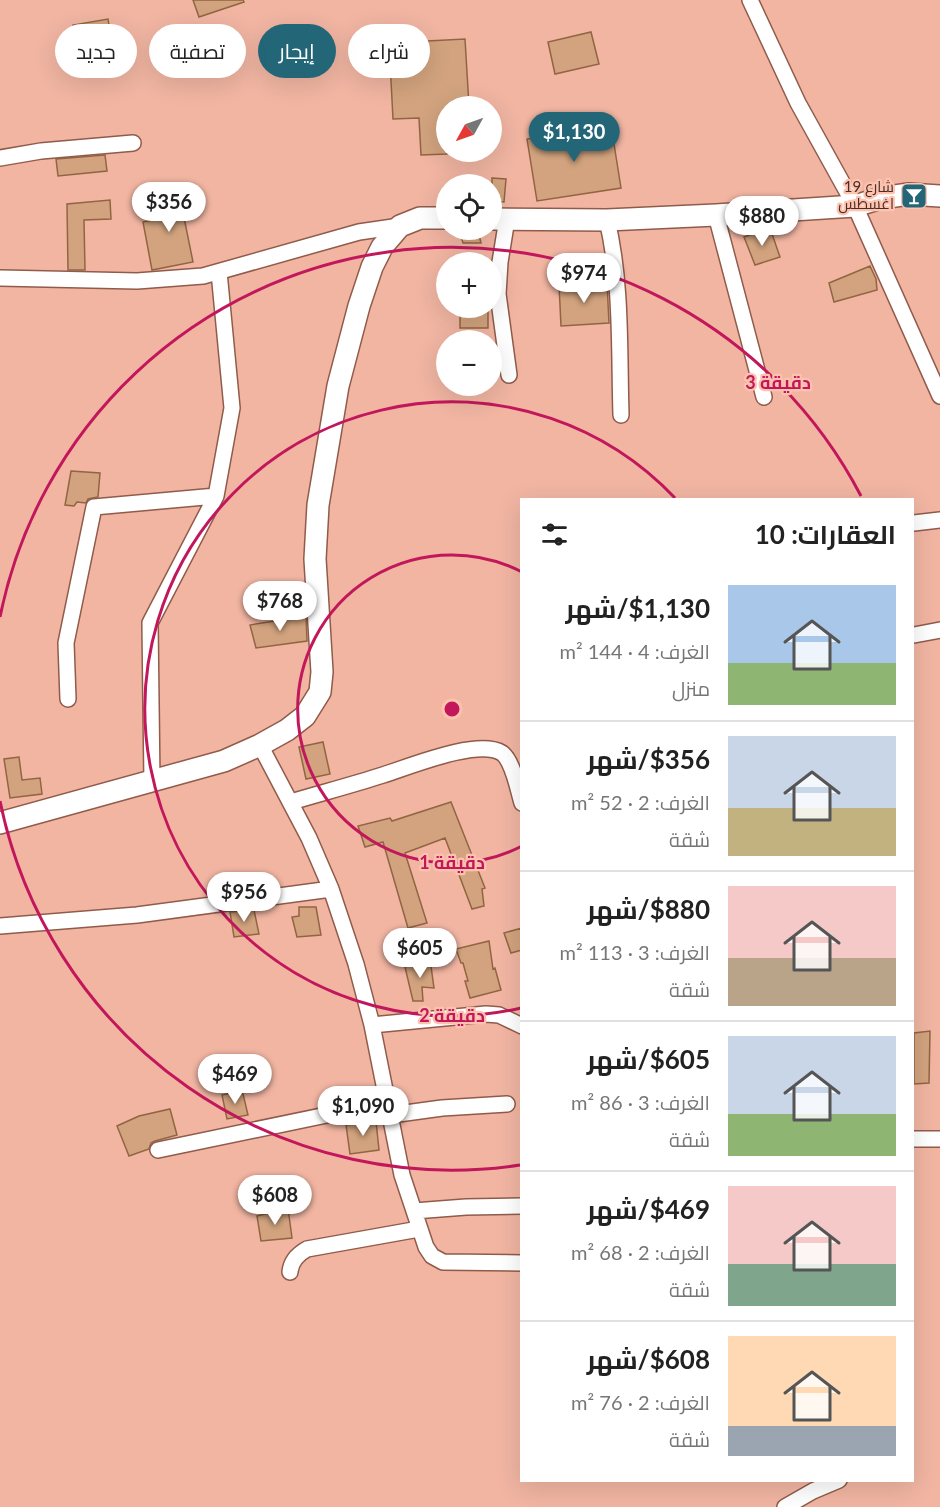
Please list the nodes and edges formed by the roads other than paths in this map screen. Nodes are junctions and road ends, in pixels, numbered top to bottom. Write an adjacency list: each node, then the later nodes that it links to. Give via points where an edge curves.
1 (750, 0): 5 (street, via 798,102)
2 (133, 143): 3 (street)
3 (0, 158)
4 (940, 196): 5 (street, via 909,194)
5 (855, 206): 6 (street); 14 (street)
6 (716, 215): 9 (street); 17 (street)
7 (436, 218): 10 (street, via 420,218)
8 (502, 219): 9 (street)
9 (607, 220): 18 (street, via 618,298)
10 (400, 226): 12 (street, via 359,232); 25 (street, via 382,247 372,267 338,386 318,505 320,692 305,716)
11 (500, 240): 15 (street, via 498,294)
12 (219, 272): 13 (street, via 137,281); 19 (street, via 232,408)
13 (0, 278)
14 (935, 374): 16 (street)
15 (509, 375)
16 (940, 396)
17 (764, 397)
18 (621, 415)
19 (216, 496): 24 (street, via 94,507 66,643); 26 (street, via 150,623)
20 (940, 520): 21 (street)
21 (914, 524)
22 (940, 630): 23 (street)
23 (914, 635)
24 (68, 699)
25 (260, 745): 26 (street, via 224,761); 28 (street)
26 (152, 782): 29 (street)
27 (520, 797): 28 (street, via 509,762 503,754 489,749 450,754)
28 (291, 802): 30 (street)
29 (0, 823)
30 (331, 889): 31 (street, via 137,915); 32 (street)
31 (0, 926)
32 (372, 1025): 33 (street, via 486,1014 499,1015); 35 (street)
33 (520, 1025)
34 (507, 1104): 35 (street)
35 (390, 1108): 38 (street); 40 (street, via 402,1175)
36 (914, 1139): 37 (street)
37 (940, 1139)
38 (158, 1150)
39 (520, 1206): 40 (street)
40 (414, 1211): 41 (street)
41 (419, 1229): 42 (street, via 432,1256 443,1262); 43 (street, via 307,1249 297,1256)
42 (520, 1263)
43 (290, 1272)
44 (834, 1482): 45 (street)
45 (785, 1507)

